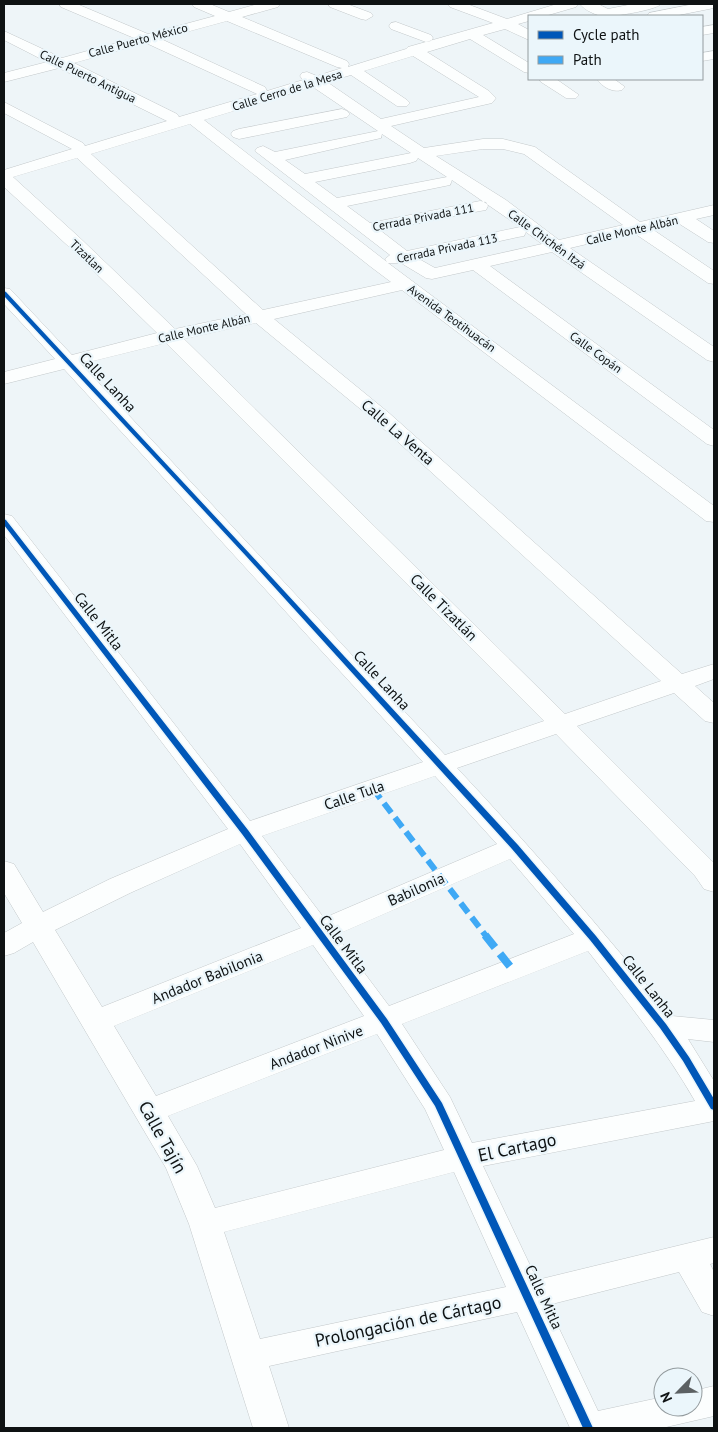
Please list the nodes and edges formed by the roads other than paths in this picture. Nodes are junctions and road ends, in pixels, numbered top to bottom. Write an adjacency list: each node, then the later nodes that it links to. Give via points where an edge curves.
1 (66, 4): 20 (street)
2 (199, 4): 13 (street)
3 (273, 4): 13 (street, Calle Puerto México)
4 (335, 4): 14 (street)
5 (455, 4): 15 (street)
6 (480, 4): 15 (street)
7 (541, 4): 15 (street, Calle Cerro de la Mesa)
8 (570, 4): 15 (street, Calle Cerro de la Mesa)
9 (587, 4): 10 (street, via 606,13)
10 (654, 4)
11 (714, 4): 12 (street)
12 (659, 15)
13 (228, 16): 20 (street, Calle Puerto México); 24 (street)
14 (366, 16)
15 (506, 18): 17 (street, Calle Cerro de la Mesa); 19 (street); 21 (street, Calle Cerro de la Mesa)
16 (396, 26): 21 (street)
17 (470, 33): 22 (street, Calle Cerro de la Mesa); 25 (street)
18 (4, 35): 23 (street, Calle Puerto Antigua)
19 (528, 35)
20 (146, 38): 23 (street, Calle Puerto México); 29 (street)
21 (426, 38): 24 (street, Calle Cerro de la Mesa)
22 (412, 50): 24 (street, Calle Cerro de la Mesa); 37 (street, via 488,98)
23 (60, 61): 26 (street, Calle Puerto México); 35 (street, Calle Puerto Antigua)
24 (348, 67): 27 (street, Calle Cerro de la Mesa); 31 (street)
25 (528, 68)
26 (4, 78)
27 (312, 79): 29 (street, Calle Cerro de la Mesa); 33 (street, Calle Cerro de la Mesa); 37 (street, Calle Chichén Itzá)
28 (548, 80): 30 (street)
29 (260, 90): 35 (street, Calle Cerro de la Mesa)
30 (572, 94)
31 (402, 103)
32 (4, 108): 39 (street, Calle La Venta)
33 (210, 113): 36 (street, Calle Cerro de la Mesa); 38 (street)
34 (342, 114): 38 (street)
35 (171, 117): 39 (street, Calle Cerro de la Mesa)
36 (192, 118): 39 (street, Calle Cerro de la Mesa); 42 (street, Avenida Teotihuacán)
37 (377, 130): 40 (street, Calle Chichén Itzá); 41 (street)
38 (239, 134): 41 (street)
39 (79, 149): 43 (street, Calle Cerro de la Mesa); 44 (street, Calle Cerro de la Mesa); 62 (street, Calle La Venta)
40 (416, 155): 45 (street); 51 (street, via 483,144 518,146 529,150); 55 (street, Calle Chichén Itzá, via 500,204)
41 (273, 159): 42 (street); 45 (street)
42 (253, 166): 57 (street, Avenida Teotihuacán)
43 (4, 168)
44 (4, 176): 63 (street, Tizatlan)
45 (302, 180): 47 (street)
46 (444, 181): 47 (street)
47 (334, 204): 52 (street)
48 (480, 206): 52 (street, Cerrada Privada 111)
49 (714, 210): 50 (street, Calle Monte Albán)
50 (682, 218): 51 (street, Calle Monte Albán); 54 (street)
51 (638, 228): 55 (street, Calle Monte Albán); 59 (street)
52 (366, 229): 56 (street)
53 (518, 232): 56 (street, Cerrada Privada 113)
54 (714, 238)
55 (557, 247): 58 (street, Calle Monte Albán); 64 (street, Calle Chichén Itzá)
56 (404, 257): 57 (street, Cerrada Privada 113); 58 (street, Calle Monte Albán, via 432,274)
57 (377, 263): 60 (street, Avenida Teotihuacán)
58 (477, 265): 67 (street, Calle Copán)
59 (714, 279)
60 (406, 284): 62 (street, Calle Monte Albán); 68 (street, Avenida Teotihuacán)
61 (4, 293): 65 (street, Calle Lanha)
62 (259, 316): 63 (street, Calle Monte Albán); 71 (street, Calle La Venta, via 382,417)
63 (170, 336): 65 (street, Calle Monte Albán); 73 (street, Calle Tizatlán)
64 (714, 356)
65 (69, 361): 66 (street, Calle Monte Albán); 74 (street, Calle Lanha)
66 (4, 378)
67 (714, 440)
68 (714, 516)
69 (4, 521): 75 (street, Calle Mitla)
70 (714, 671): 71 (street, Calle Tula)
71 (679, 684): 72 (street, Calle La Venta); 73 (street, Calle Tula)
72 (714, 716)
73 (561, 723): 74 (street, Calle Tula); 78 (street, Calle Tizatlán)
74 (441, 765): 75 (street, Calle Tula); 76 (street, Calle Lanha)
75 (245, 832): 79 (street, Calle Tula, via 120,886); 80 (street, Calle Mitla)
76 (515, 847): 80 (street, Babilonia); 81 (street, Calle Lanha)
77 (4, 870): 79 (street, Calle Tajín)
78 (714, 883)
79 (38, 926): 82 (street, Calle Tula); 83 (street, Calle Tajín)
80 (318, 932): 83 (street, Andador Babilonia); 84 (street, Calle Mitla)
81 (593, 938): 84 (street, Andador Ninive); 85 (street, Calle Lanha)
82 (4, 946)
83 (96, 1021): 88 (street, Calle Tajín)
84 (384, 1021): 88 (street, Andador Ninive); 89 (street, Calle Mitla, via 439,1105)
85 (663, 1026): 86 (street); 87 (street, Calle Lanha)
86 (714, 1031)
87 (714, 1108): 89 (street, El Cartago)
88 (150, 1111): 90 (street, Calle Tajín, via 181,1166)
89 (464, 1158): 90 (street, El Cartago); 92 (street, Calle Mitla)
90 (205, 1224): 94 (street, Calle Tajín)
91 (701, 1254): 92 (street, Prolongación de Cártago); 93 (street)
92 (528, 1296): 94 (street, Prolongación de Cártago); 97 (street, Calle Mitla)
93 (714, 1302)
94 (248, 1356): 96 (street, Calle Tajín)
95 (655, 1417): 97 (street)
96 (271, 1428)
97 (590, 1428)

